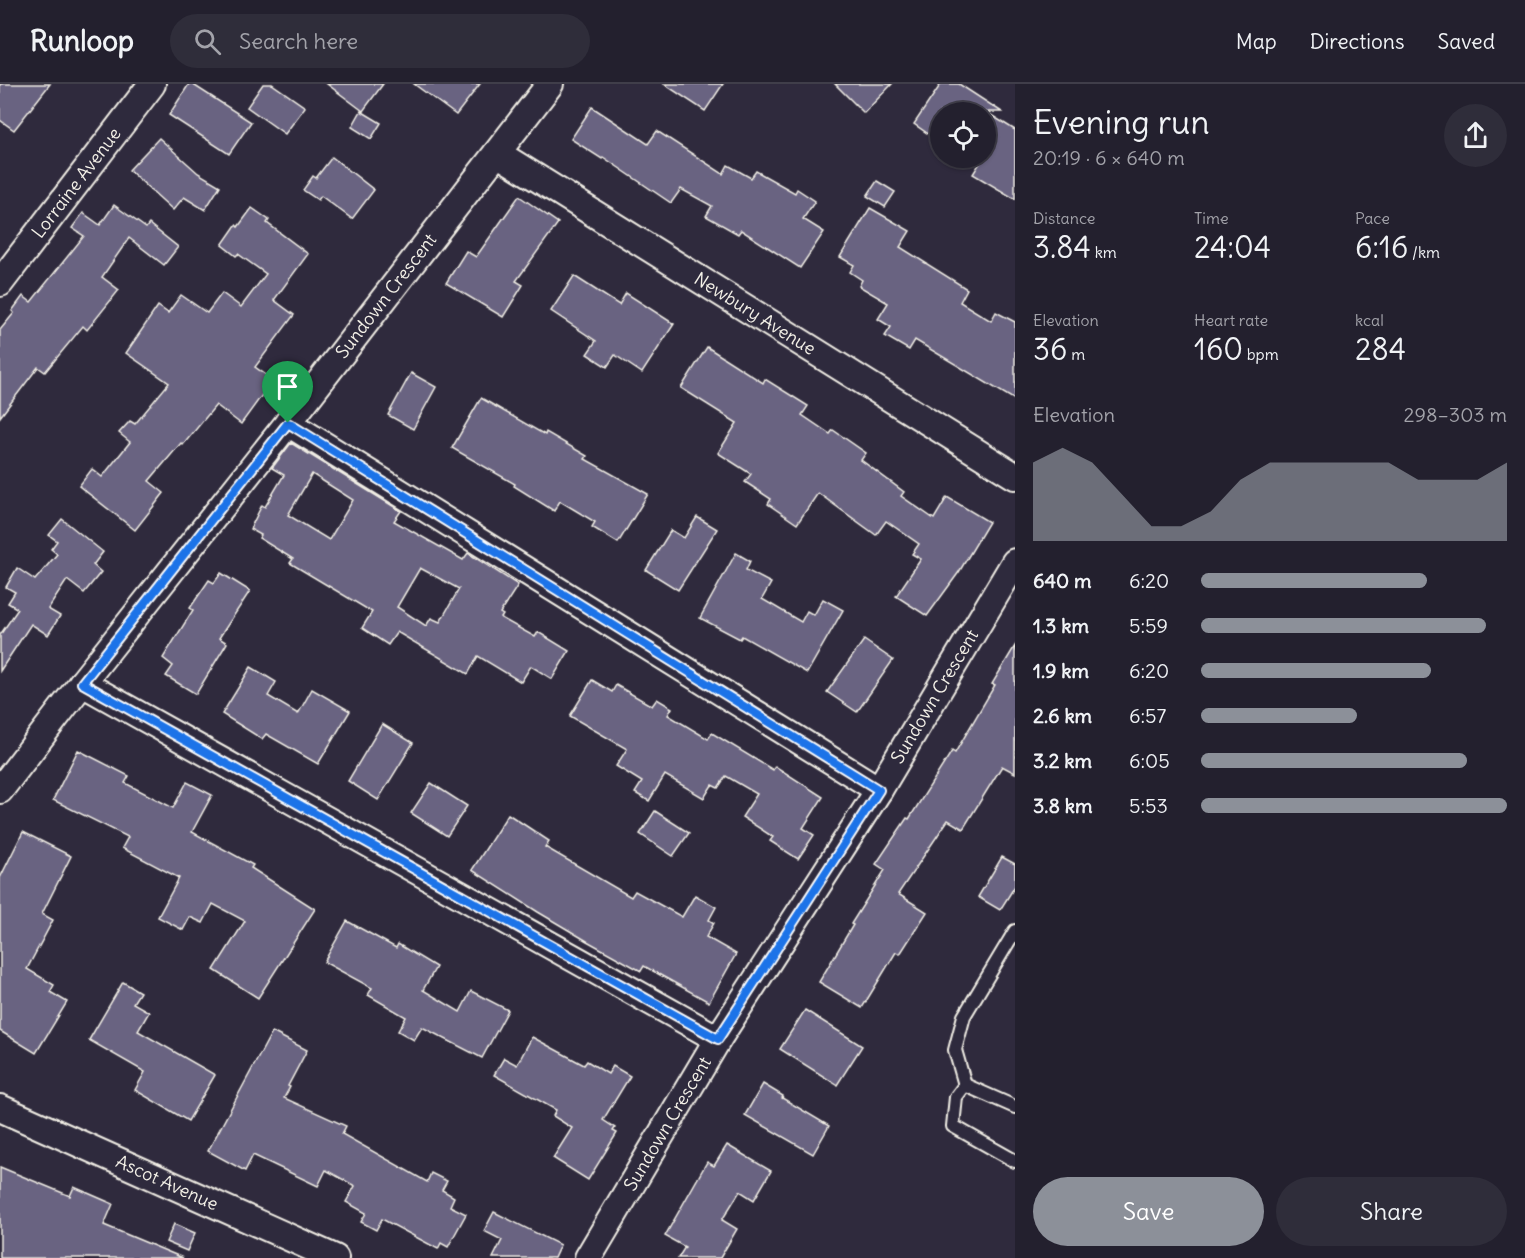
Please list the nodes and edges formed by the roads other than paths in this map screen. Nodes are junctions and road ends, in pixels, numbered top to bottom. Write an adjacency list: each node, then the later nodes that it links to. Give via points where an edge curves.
1 (152, 84): 4 (street, Lorraine Avenue)
2 (550, 84): 3 (street, Sundown Crescent)
3 (497, 153): 5 (street, Sundown Crescent); 6 (street, Newbury Avenue)
4 (0, 283)
5 (288, 423): 8 (street, Sundown Crescent); 10 (street)
6 (1015, 476)
7 (1015, 562): 10 (street, Sundown Crescent)
8 (82, 683): 9 (street, Sundown Crescent); 12 (street)
9 (0, 790)
10 (879, 790): 12 (street, Sundown Crescent)
11 (1015, 931): 13 (lane, via 964,1016 955,1050)
12 (718, 1039): 18 (street, Sundown Crescent)
13 (965, 1085): 14 (lane); 16 (lane, via 956,1097 953,1126)
14 (1015, 1107)
15 (0, 1108): 17 (street, Ascot Avenue)
16 (1015, 1161)
17 (336, 1258)
18 (588, 1258)

